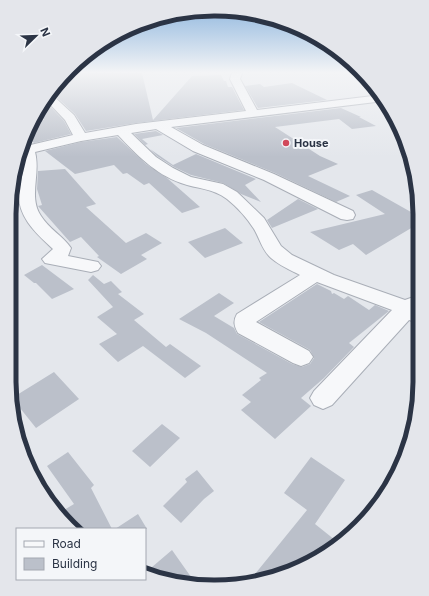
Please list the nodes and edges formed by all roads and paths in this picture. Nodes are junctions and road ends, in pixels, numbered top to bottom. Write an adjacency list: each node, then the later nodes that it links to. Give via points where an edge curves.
1 (53, 101): 7 (street, via 70,118)
2 (246, 101): 4 (street)
3 (359, 101): 4 (street)
4 (253, 113): 5 (street)
5 (159, 126): 6 (street); 10 (street, via 198,148 303,193)
6 (122, 131): 7 (street); 12 (street, via 155,164 187,181 208,184 232,196 260,225 269,239 271,248 281,257)
7 (81, 137): 8 (street)
8 (27, 150)
9 (26, 155): 11 (street, via 32,168 27,189 27,204 35,221 62,248 61,253 52,258)
10 (346, 215)
11 (90, 266)
12 (315, 274): 13 (street); 15 (street, via 245,319 246,326)
13 (413, 307)
14 (413, 310): 16 (street)
15 (301, 357)
16 (324, 398)

